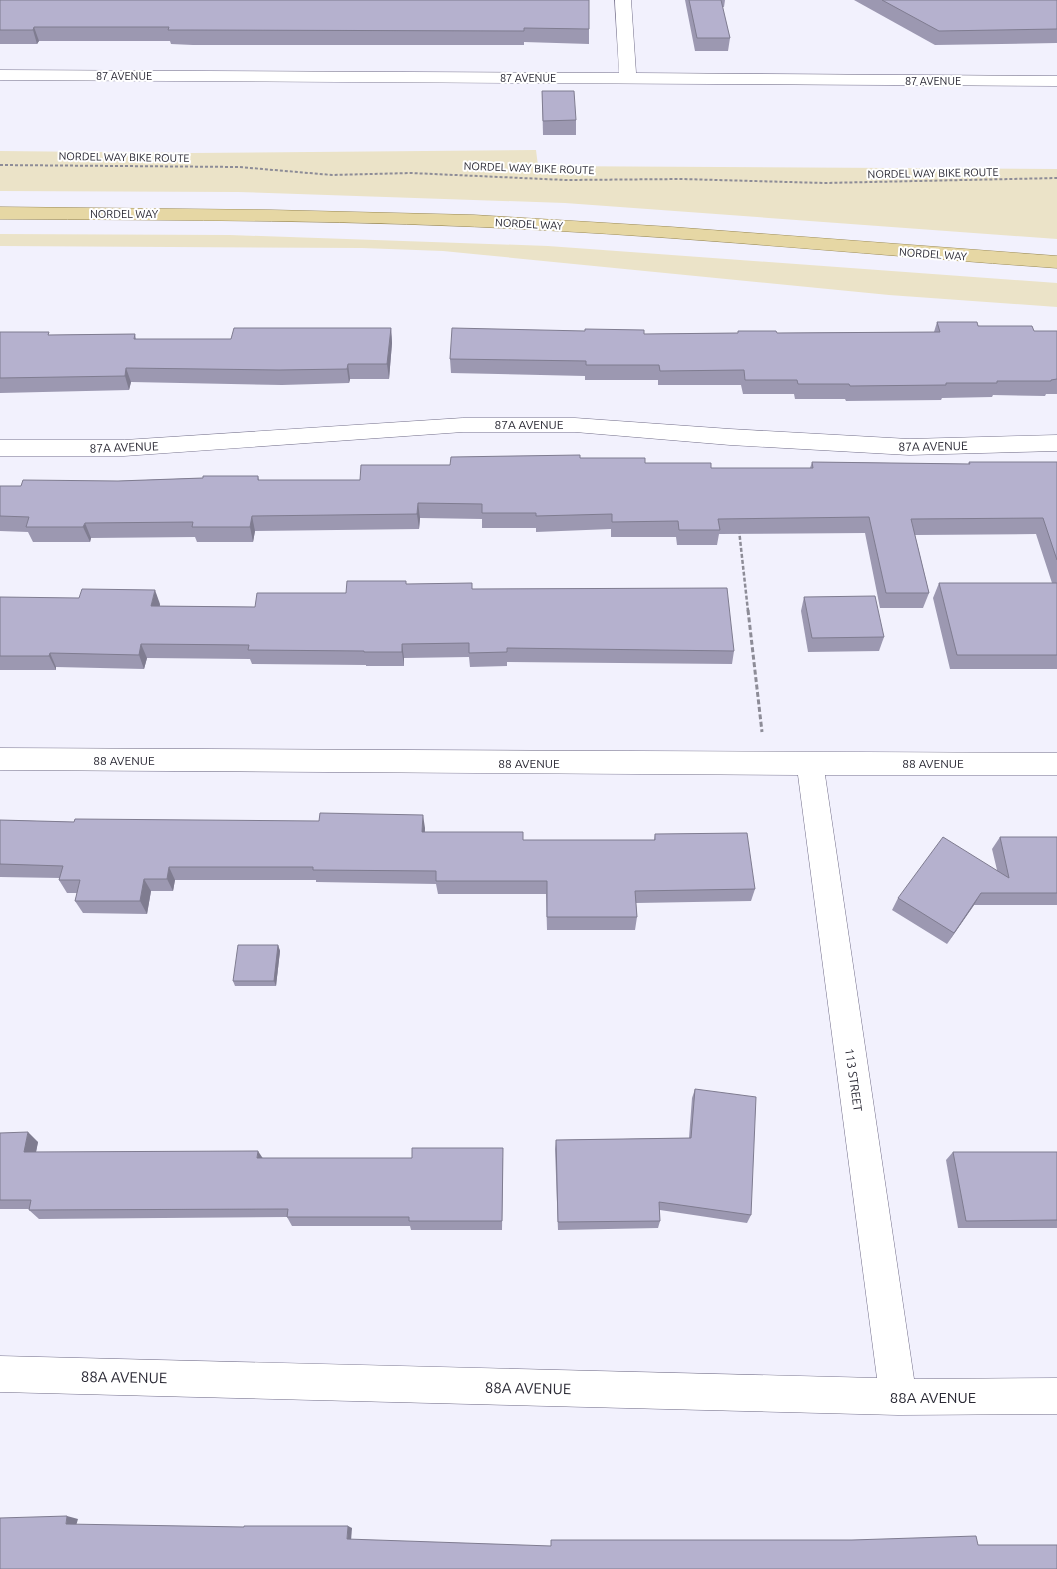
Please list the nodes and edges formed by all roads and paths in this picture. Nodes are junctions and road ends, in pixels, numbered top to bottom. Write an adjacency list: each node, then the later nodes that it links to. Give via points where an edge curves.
1 (623, 0): 3 (street)
2 (0, 75): 3 (street, 87 AVENUE)
3 (628, 79): 4 (street, 87 AVENUE)
4 (1057, 82)
5 (0, 165): 6 (path, NORDEL WAY BIKE ROUTE, via 239,167 332,175 411,173 566,180 833,183)
6 (1057, 178)
7 (0, 213): 8 (main road, NORDEL WAY, via 273,216 533,224)
8 (1057, 262)
9 (1057, 443): 10 (street, 87A AVENUE, via 909,447 518,424 124,448)
10 (0, 448)
11 (738, 526): 12 (path)
12 (763, 740)
13 (0, 759): 14 (street, 88 AVENUE)
14 (810, 763): 15 (street, 88 AVENUE); 18 (street, 113 STREET)
15 (1057, 764)
16 (0, 1374): 18 (street, 88A AVENUE)
17 (1057, 1396): 18 (street, 88A AVENUE)
18 (898, 1397)

